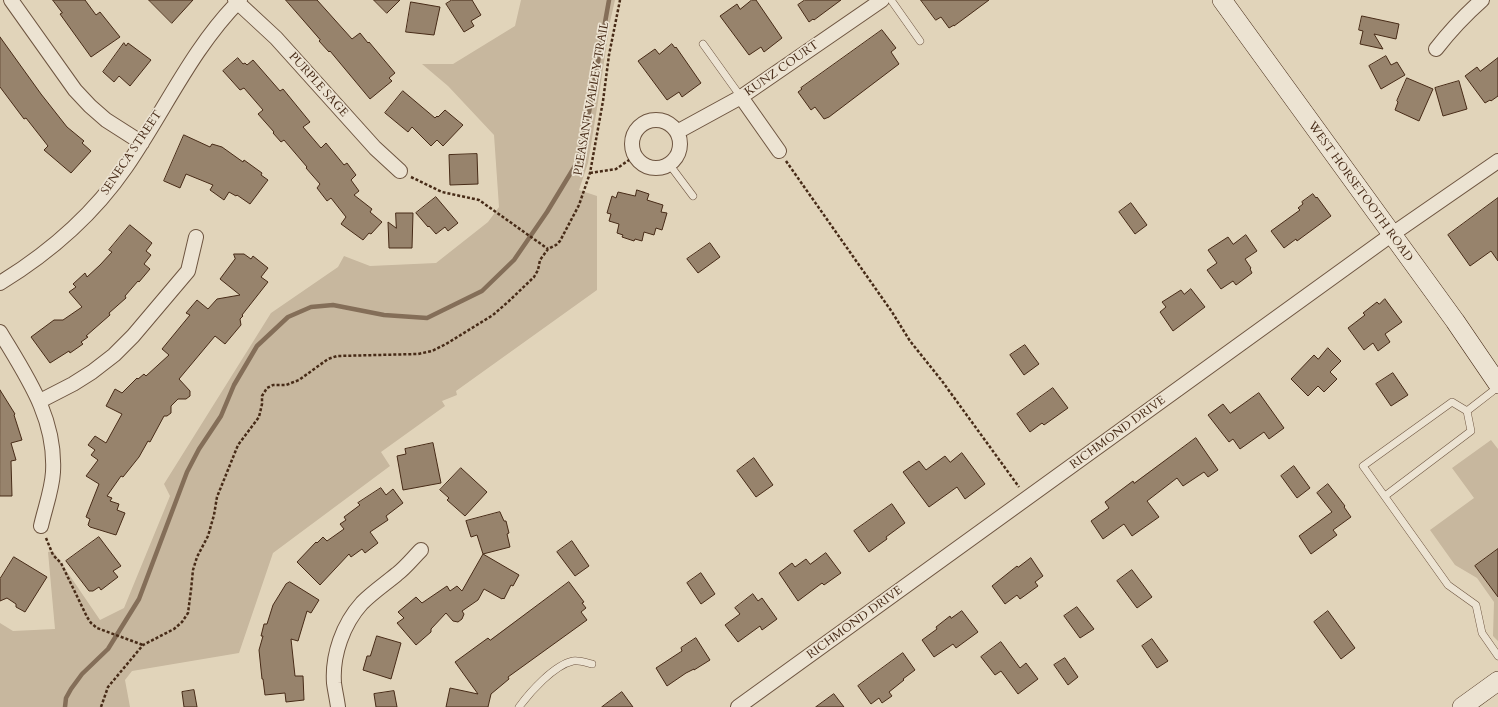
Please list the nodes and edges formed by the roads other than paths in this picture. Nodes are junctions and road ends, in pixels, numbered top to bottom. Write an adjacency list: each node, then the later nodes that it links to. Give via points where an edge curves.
1 (11, 0): 12 (street, via 75,90 106,120)
2 (882, 0): 10 (street, KUNZ COURT)
3 (891, 0): 7 (lane)
4 (1222, 0): 18 (main road, WEST HORSETOOTH ROAD)
5 (1482, 0): 9 (street, via 1451,30)
6 (238, 1): 12 (street, SENECA STREET, via 194,57); 16 (street, PURPLE SAGE, via 276,38 375,148)
7 (920, 41)
8 (703, 44): 10 (lane)
9 (1436, 49)
10 (741, 97): 11 (street, KUNZ COURT); 13 (street)
11 (677, 132): 15 (street, via 680,140 678,156); 15 (street, via 666,121 658,119 643,123 633,135 633,150 642,163 657,168)
12 (142, 142): 20 (street, SENECA STREET, via 126,168 100,201 71,230 28,265)
13 (779, 151)
14 (1498, 161): 18 (street, RICHMOND DRIVE)
15 (669, 164): 17 (lane)
16 (400, 171)
17 (693, 196)
18 (1391, 235): 22 (main road, WEST HORSETOOTH ROAD, via 1455,321); 33 (street, RICHMOND DRIVE)
19 (196, 237): 23 (street, via 188,271 133,336 92,372)
20 (0, 283)
21 (0, 332): 23 (street)
22 (1498, 385): 24 (lane)
23 (40, 401): 26 (street, via 50,430 53,451 50,492)
24 (1467, 411): 25 (lane, via 1471,432); 25 (lane, via 1452,402 1363,466)
25 (1385, 496): 28 (lane, via 1448,585 1476,605 1482,633)
26 (41, 526)
27 (421, 550): 31 (street, via 399,573 361,604 343,633 335,664 334,682)
28 (1498, 656)
29 (592, 664): 32 (lane, via 575,660 560,666 532,691)
30 (1498, 681): 34 (main road)
31 (338, 707)
32 (519, 707)
33 (738, 707)
34 (1462, 707)

